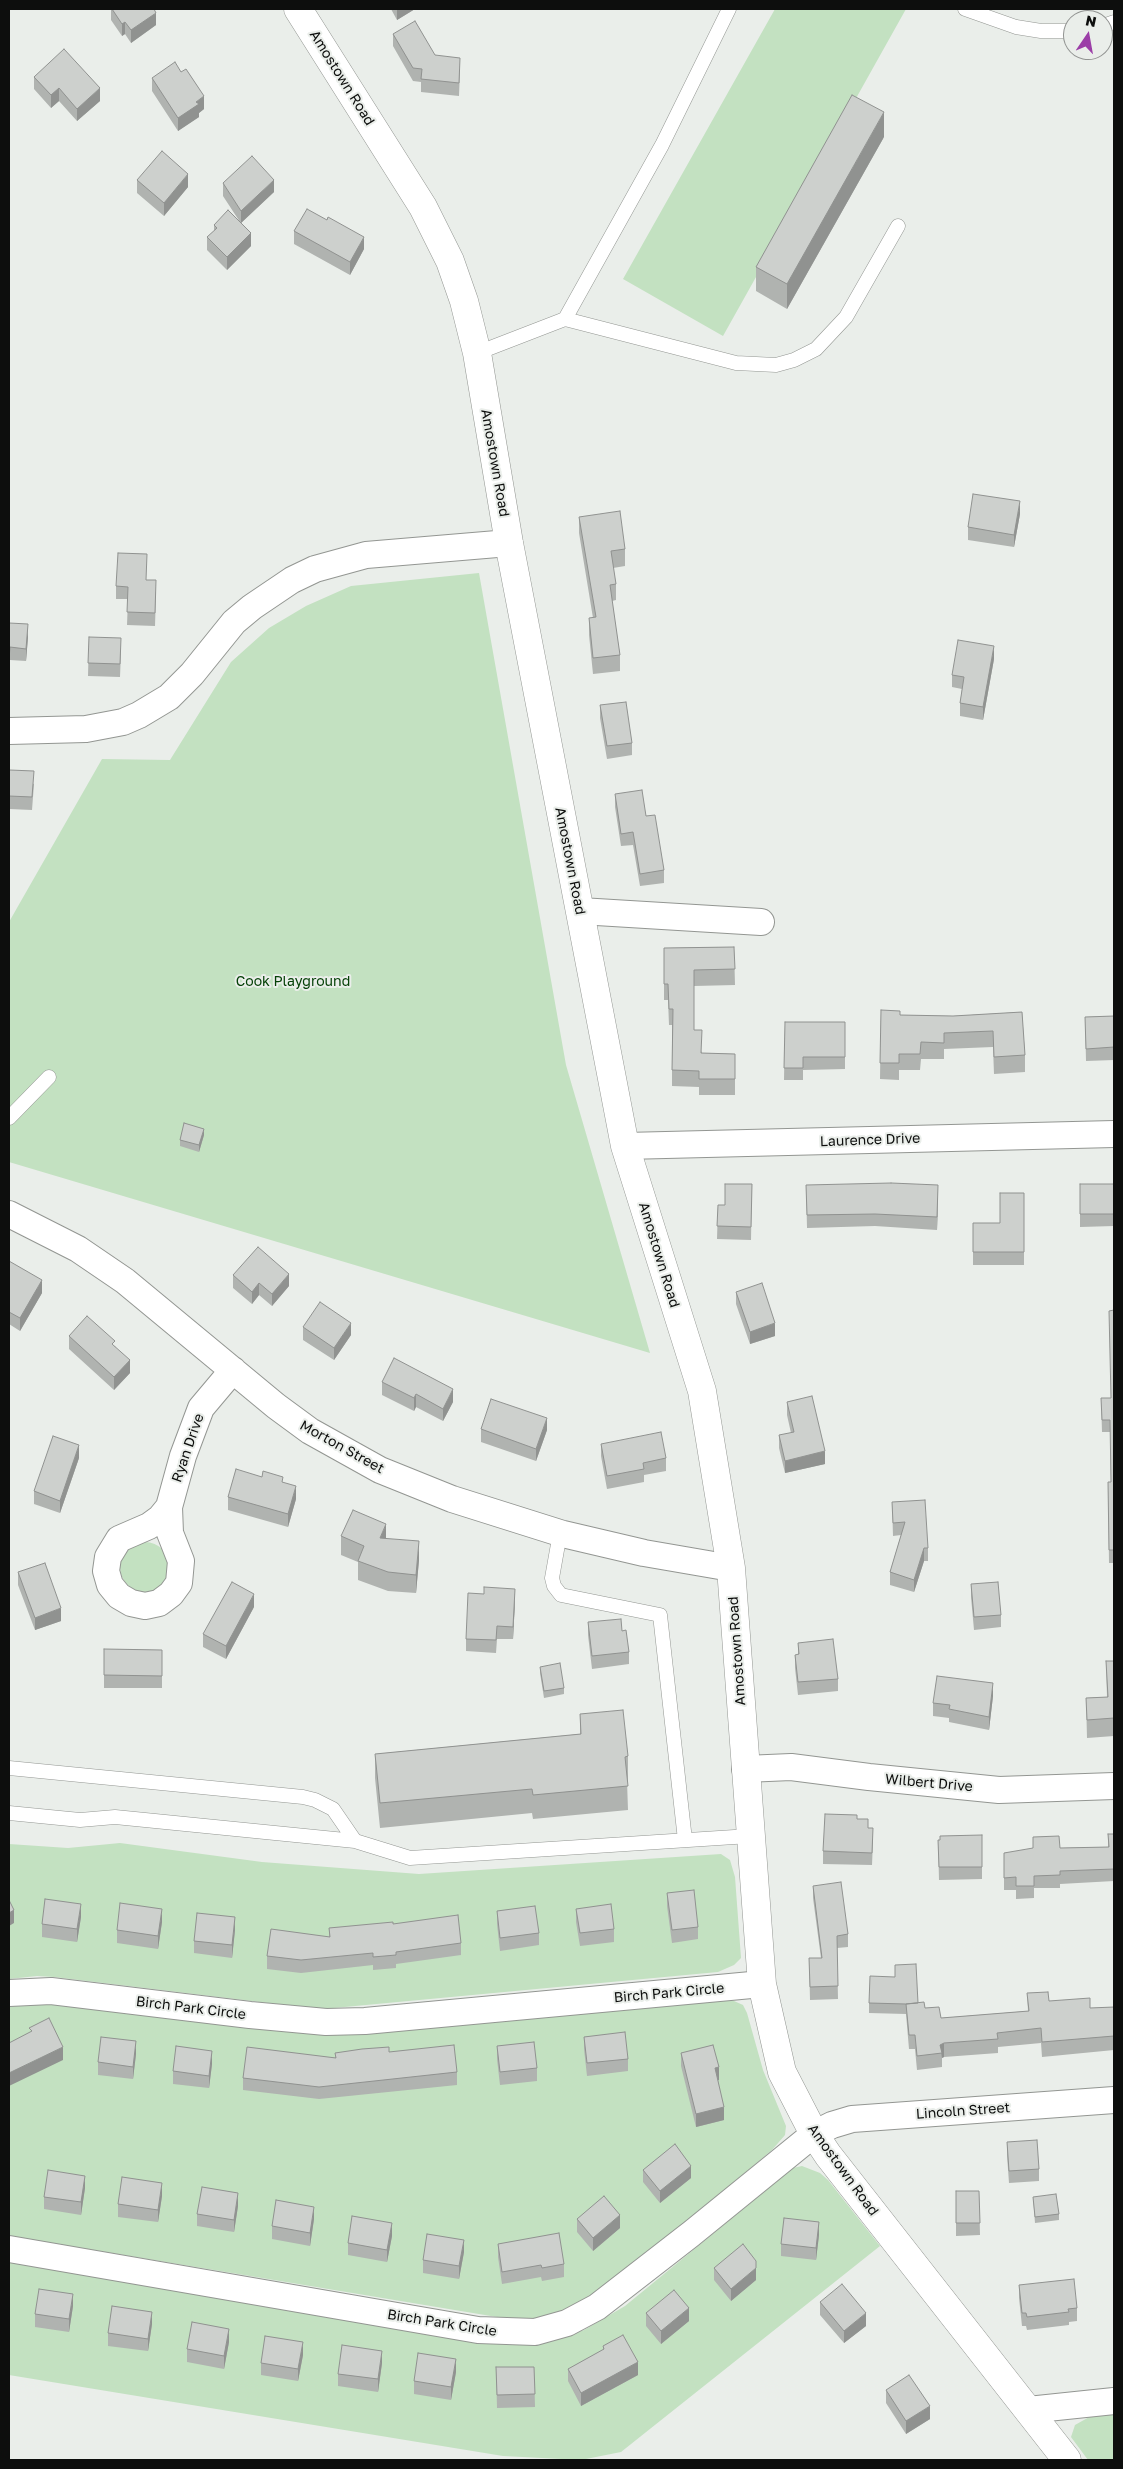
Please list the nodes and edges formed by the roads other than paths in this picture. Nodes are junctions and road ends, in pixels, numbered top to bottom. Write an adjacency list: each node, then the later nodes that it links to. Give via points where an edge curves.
1 (298, 9): 7 (street, Amostown Road, via 422,207 450,261)
2 (729, 9): 6 (lane, via 662,145)
3 (965, 9): 4 (lane, via 1016,27)
4 (1063, 31)
5 (898, 226): 6 (lane, via 840,324 816,348 794,360 776,365 736,363)
6 (565, 319): 7 (lane)
7 (477, 353): 8 (street, Amostown Road)
8 (509, 543): 9 (street, via 376,554 315,569 252,606 234,622 169,697 139,716 86,729); 10 (street, Amostown Road)
9 (9, 731)
10 (580, 911): 11 (street); 15 (street, Amostown Road)
11 (761, 922)
12 (49, 1077): 13 (lane)
13 (9, 1118)
14 (1114, 1134): 15 (street, Laurence Drive)
15 (625, 1146): 20 (street, Amostown Road, via 702,1391)
16 (9, 1214): 17 (street, Morton Street, via 78,1249 125,1281)
17 (233, 1370): 18 (street, Ryan Drive, via 201,1408); 19 (street, Morton Street, via 310,1431 380,1470 461,1503)
18 (169, 1506)
19 (560, 1533): 20 (street, Morton Street, via 635,1551); 26 (lane, via 552,1578 561,1595 660,1615)
20 (731, 1568): 22 (street, Amostown Road)
21 (9, 1768): 27 (lane, via 304,1797 333,1809)
22 (745, 1769): 23 (street, Wilbert Drive, via 791,1767 999,1790); 25 (street, Amostown Road)
23 (1114, 1786)
24 (9, 1812): 27 (lane, via 80,1820 114,1817)
25 (750, 1836): 26 (lane); 28 (street, Amostown Road)
26 (685, 1840): 27 (lane, via 410,1858)
27 (355, 1841)
28 (762, 1984): 29 (street, Birch Park Circle, via 326,2022 51,1991); 31 (street, Amostown Road, via 782,2072)
29 (9, 1993)
30 (1114, 2100): 31 (street, Lincoln Street, via 852,2119)
31 (814, 2134): 32 (street, Birch Park Circle, via 597,2307 567,2323 535,2332 478,2330); 34 (street, Amostown Road)
32 (9, 2249)
33 (1114, 2401): 34 (street)
34 (1028, 2410): 35 (street, Amostown Road)
35 (1067, 2460)

